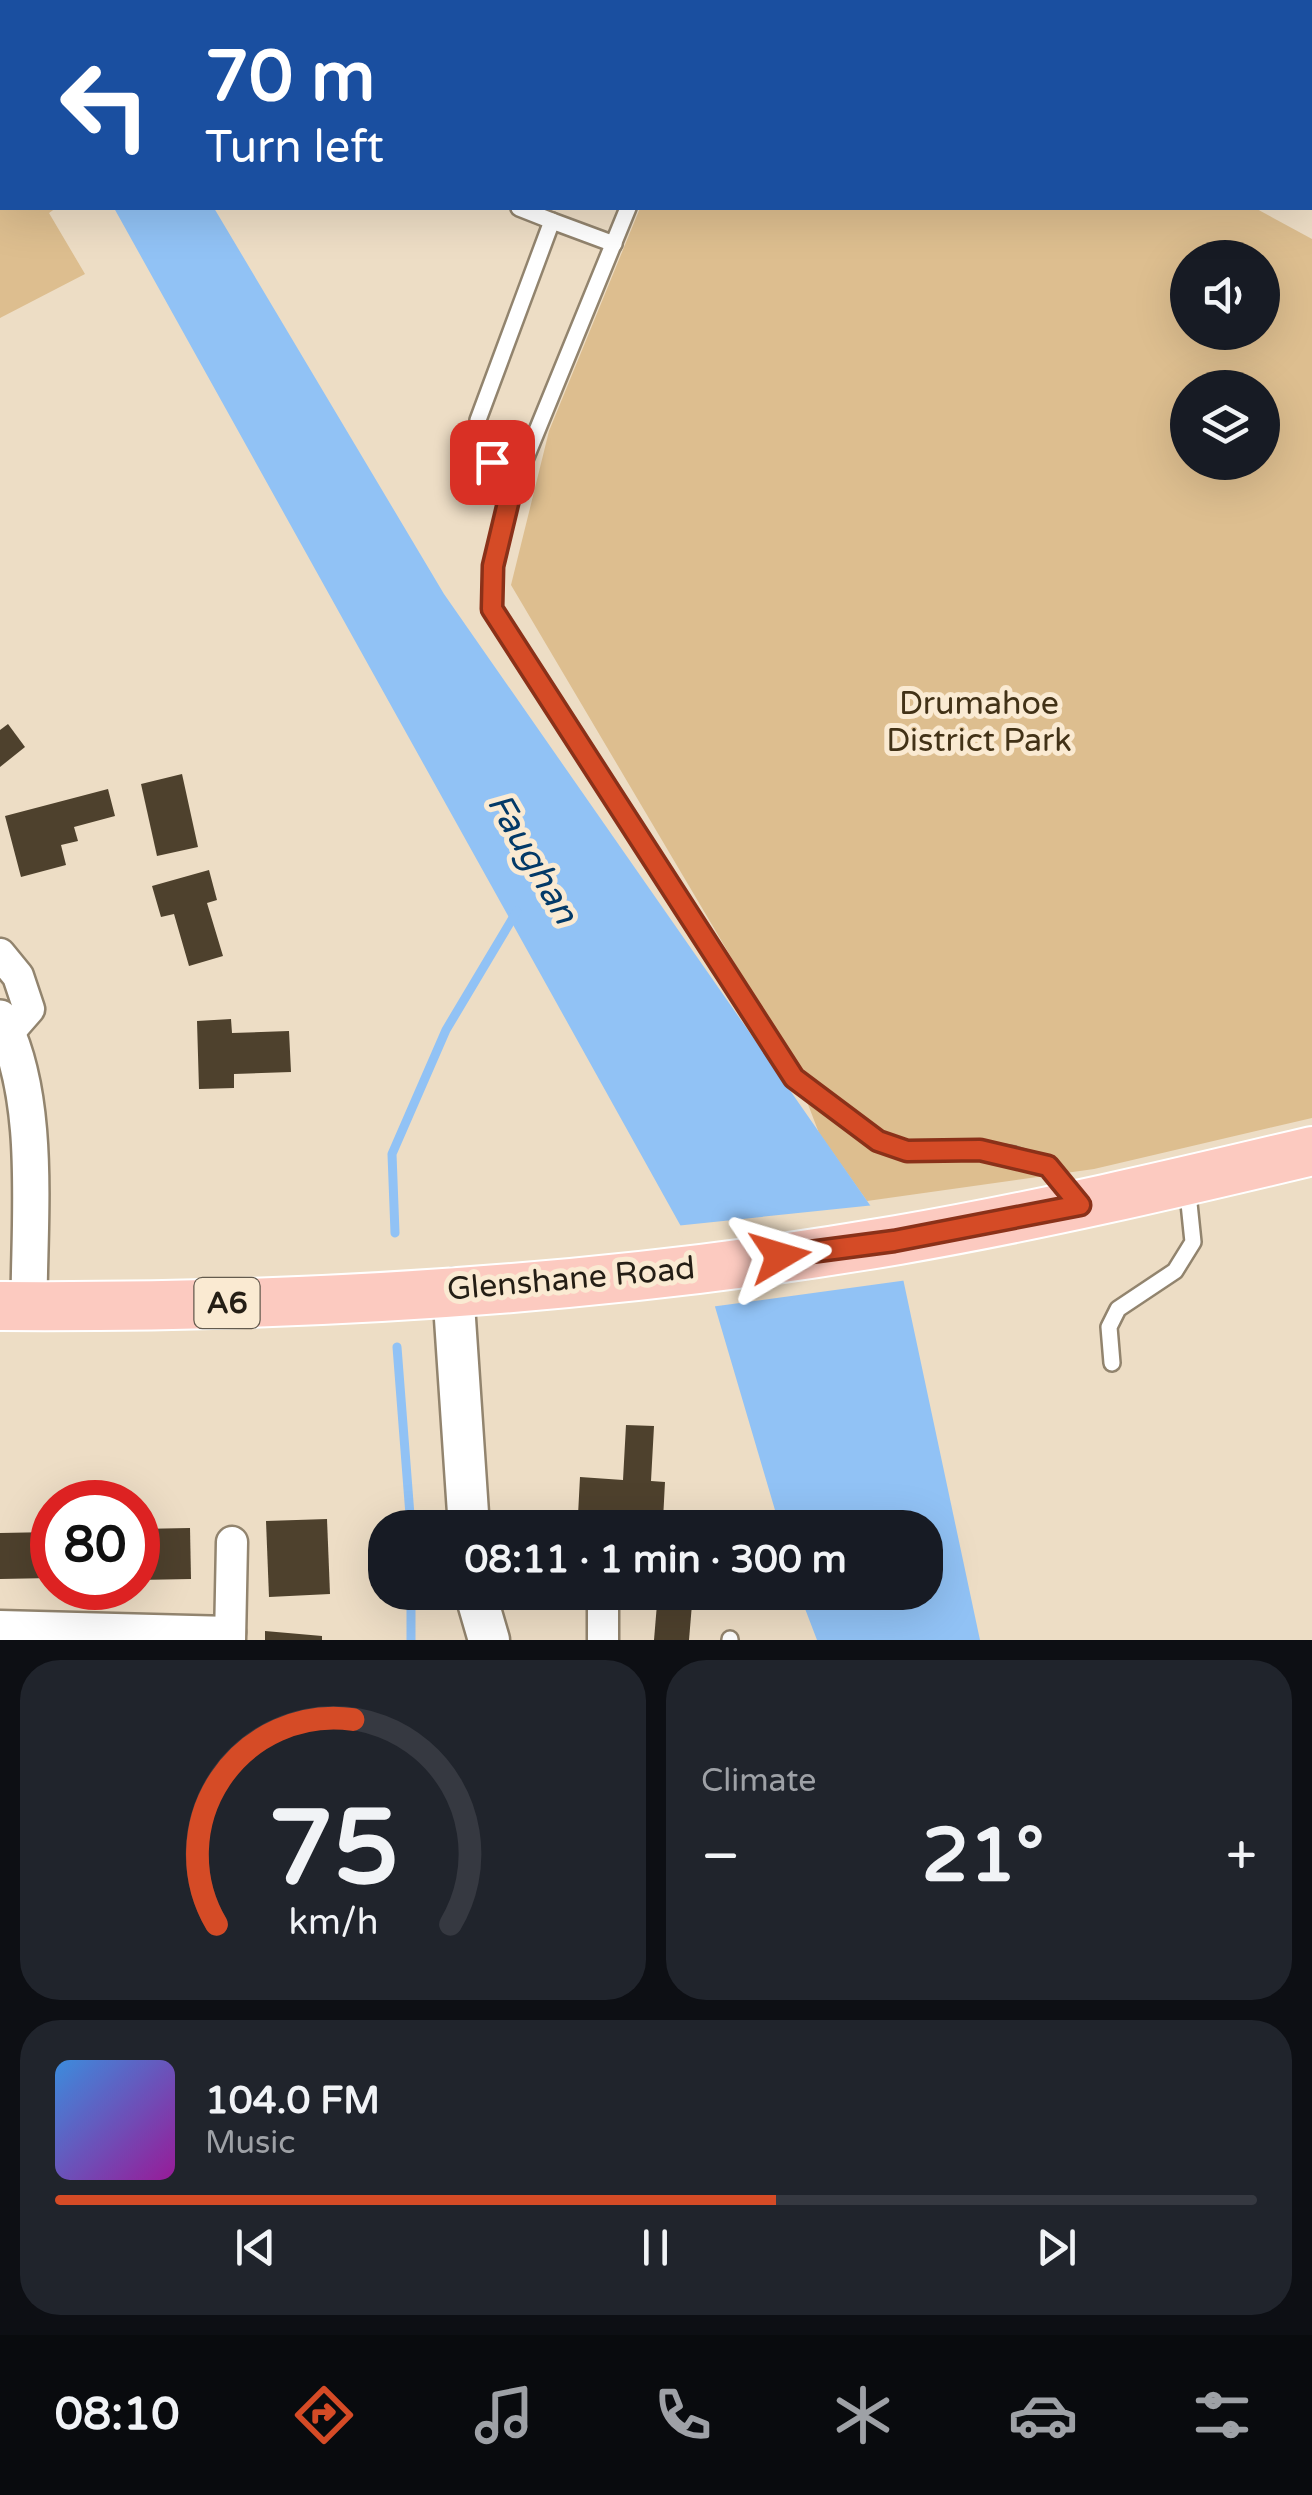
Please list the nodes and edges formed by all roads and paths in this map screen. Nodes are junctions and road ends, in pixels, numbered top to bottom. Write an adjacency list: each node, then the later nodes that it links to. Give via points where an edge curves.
1 (524, 210): 3 (lane)
2 (627, 210): 4 (lane)
3 (552, 222): 4 (lane); 5 (lane, via 478,420)
4 (614, 244): 5 (lane)
5 (509, 499): 10 (lane, via 493,566 492,609 794,1078 878,1141 907,1151 980,1150 1048,1166)
6 (0, 954): 7 (street, via 18,976 29,1010)
7 (4, 1026): 12 (street, via 28,1136)
8 (1312, 1151): 9 (highway, Glenshane Road / A6)
9 (1187, 1180): 10 (highway, Glenshane Road / A6); 13 (lane, via 1193,1242 1175,1271 1118,1309 1108,1328)
10 (1080, 1205): 11 (highway, Glenshane Road / A6, via 894,1241 606,1279)
11 (453, 1289): 12 (highway, Glenshane Road / A6, via 173,1307); 14 (main road)
12 (14, 1306)
13 (1112, 1363)
14 (468, 1510)
15 (232, 1542): 19 (street)
16 (480, 1610): 20 (main road)
17 (603, 1610): 21 (street)
18 (0, 1626): 19 (street)
19 (230, 1636)
20 (489, 1640)
21 (603, 1640)

